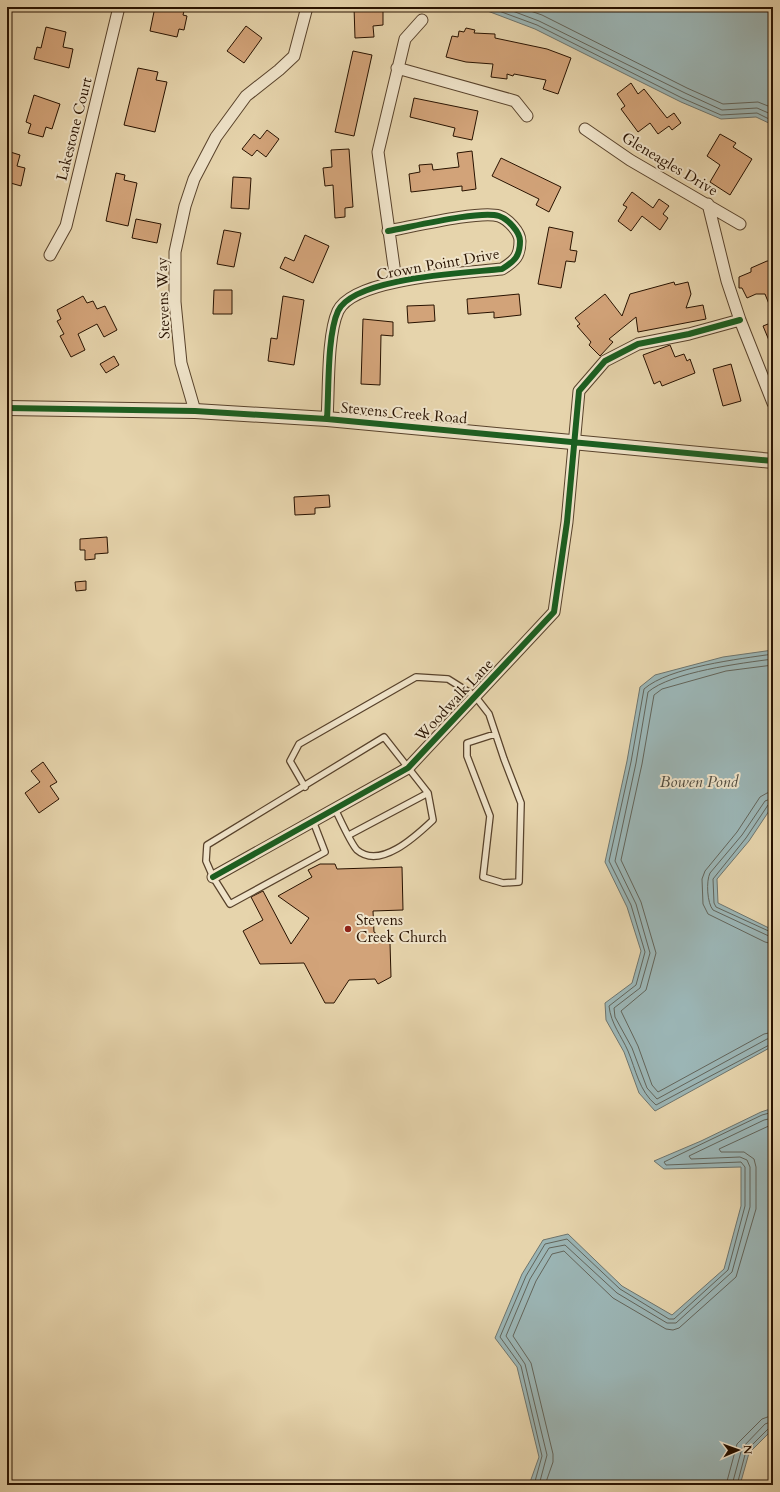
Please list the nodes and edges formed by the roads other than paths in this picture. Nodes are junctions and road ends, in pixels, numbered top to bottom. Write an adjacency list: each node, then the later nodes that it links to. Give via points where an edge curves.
1 (119, 7): 10 (street, Lakestone Court, via 66,226)
2 (307, 7): 15 (street, Stevens Way, via 294,56 246,96 216,137 194,179 185,206 175,252 175,302 181,363)
3 (422, 20): 4 (street, via 405,39)
4 (397, 68): 5 (street, via 515,101); 9 (street, via 378,152)
5 (527, 116)
6 (586, 129): 7 (street, Gleneagles Drive, via 630,160)
7 (708, 204): 8 (street, Gleneagles Drive); 12 (street, via 727,281)
8 (740, 224)
9 (388, 231): 11 (street); 11 (street, Crown Point Drive, via 481,215 500,216 518,231 520,237 520,252 515,260 502,269)
10 (50, 255)
11 (396, 281): 16 (street, Crown Point Drive, via 360,291 339,309 333,325)
12 (740, 320): 13 (street); 17 (street, Woodwalk Lane, via 638,344 605,361 579,391)
13 (773, 404)
14 (7, 408): 15 (street, Stevens Creek Road)
15 (195, 411): 16 (street, Stevens Creek Road)
16 (327, 419): 17 (street, Stevens Creek Road)
17 (575, 441): 18 (street, Stevens Creek Road); 19 (street, Woodwalk Lane, via 554,612)
18 (773, 461)
19 (475, 696): 20 (lane, via 489,714); 21 (street, Woodwalk Lane); 22 (lane, via 448,679 416,677 299,744 290,761)
20 (495, 734): 20 (lane, via 467,744 467,756 490,816 483,877 503,883 519,882 521,803)
21 (408, 768): 22 (lane, via 384,737); 23 (lane); 24 (street, Woodwalk Lane)
22 (304, 787): 27 (lane, via 207,845 206,861)
23 (428, 793): 26 (lane); 26 (lane, via 433,820 416,836 385,855 373,857 356,849)
24 (335, 809): 25 (street, Woodwalk Lane); 26 (lane)
25 (313, 821): 27 (street, Woodwalk Lane); 27 (lane, via 325,852 230,904)
26 (349, 835)
27 (213, 877)

